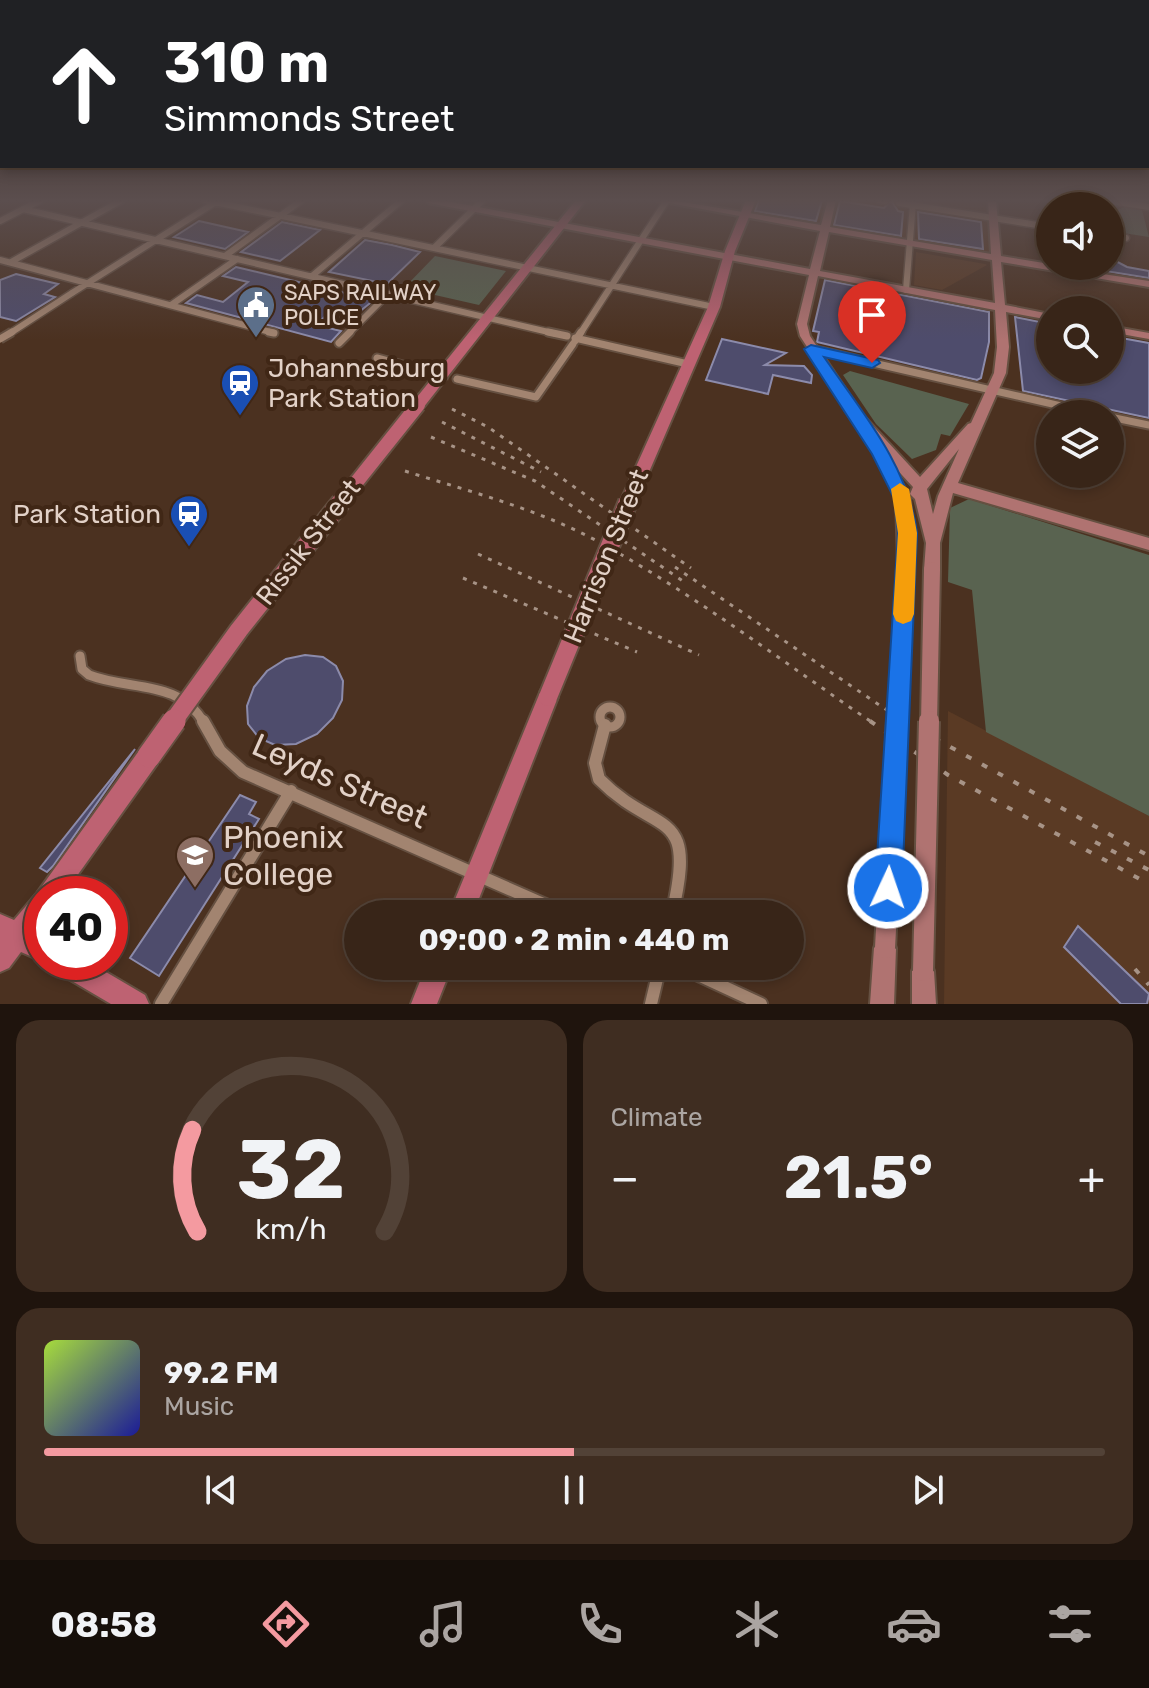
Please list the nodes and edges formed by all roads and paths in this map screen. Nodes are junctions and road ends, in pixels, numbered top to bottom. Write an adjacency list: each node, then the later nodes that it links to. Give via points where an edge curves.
1 (38, 247): 21 (street)
2 (145, 247): 25 (street)
3 (186, 247): 16 (street)
4 (238, 247): 16 (street)
5 (347, 247): 24 (street)
6 (429, 247): 15 (street)
7 (543, 247): 22 (main road, Rissik Street)
8 (638, 247): 27 (street)
9 (677, 247): 17 (street)
10 (732, 247): 17 (main road, Harrison Street)
11 (820, 247): 23 (street)
12 (910, 247): 28 (street)
13 (927, 247): 18 (street)
14 (995, 247): 18 (street)
15 (434, 248): 22 (street)
16 (225, 256): 19 (street)
17 (728, 257): 23 (street); 31 (main road, Harrison Street)
18 (995, 258): 26 (street); 32 (street)
19 (237, 259): 24 (street); 30 (street)
20 (0, 260): 21 (street)
21 (11, 262): 25 (street)
22 (526, 267): 27 (street); 34 (main road, Rissik Street)
23 (813, 273): 28 (street); 41 (street, via 802,324)
24 (312, 276): 29 (street)
25 (89, 283): 30 (street); 38 (street, bridge)
26 (1149, 284)
27 (612, 286): 31 (street); 39 (street)
28 (906, 290): 32 (street)
29 (388, 294): 34 (street); 40 (street)
30 (171, 305): 36 (street)
31 (714, 307): 43 (main road, Harrison Street)
32 (1000, 308): 33 (street); 46 (street, via 1003,347)
33 (1036, 314)
34 (486, 317): 39 (street); 61 (main road, Rissik Street, bridge, via 239,630)
35 (1124, 332): 37 (street)
36 (274, 333)
37 (1149, 336)
38 (0, 339)
39 (573, 339): 43 (street); 45 (street, via 541,395 528,397)
40 (339, 343)
41 (811, 349): 46 (street); 48 (street)
42 (377, 358): 44 (street)
43 (688, 364): 60 (main road, Harrison Street, bridge)
44 (421, 370)
45 (457, 379)
46 (995, 391): 47 (street); 49 (street)
47 (1036, 400)
48 (859, 418): 52 (street); 54 (street, via 898,483)
49 (978, 420): 52 (street); 53 (street)
50 (1124, 420): 51 (street)
51 (1149, 425)
52 (919, 485): 54 (street); 55 (street)
53 (949, 486): 55 (street); 56 (street)
54 (908, 533): 76 (street, bridge)
55 (933, 543): 77 (street, bridge)
56 (1149, 544)
57 (80, 656): 59 (street, Leyds Street, via 82,669 93,678 184,697 228,760 243,772)
58 (605, 725): 64 (street, via 595,768 599,777 666,823 679,842 682,856)
59 (291, 791): 60 (street, Leyds Street); 72 (street)
60 (478, 873): 62 (main road, Harrison Street); 63 (street, Leyds Street)
61 (62, 876)
62 (467, 900)
63 (536, 900)
64 (674, 900)
65 (9, 931): 66 (main road)
66 (0, 959)
67 (95, 980): 71 (main road)
68 (433, 980): 73 (main road)
69 (657, 980): 74 (street)
70 (709, 980): 75 (street)
71 (136, 1004)
72 (161, 1004)
73 (424, 1004)
74 (651, 1004)
75 (761, 1004)
76 (882, 1004)
77 (924, 1004)

